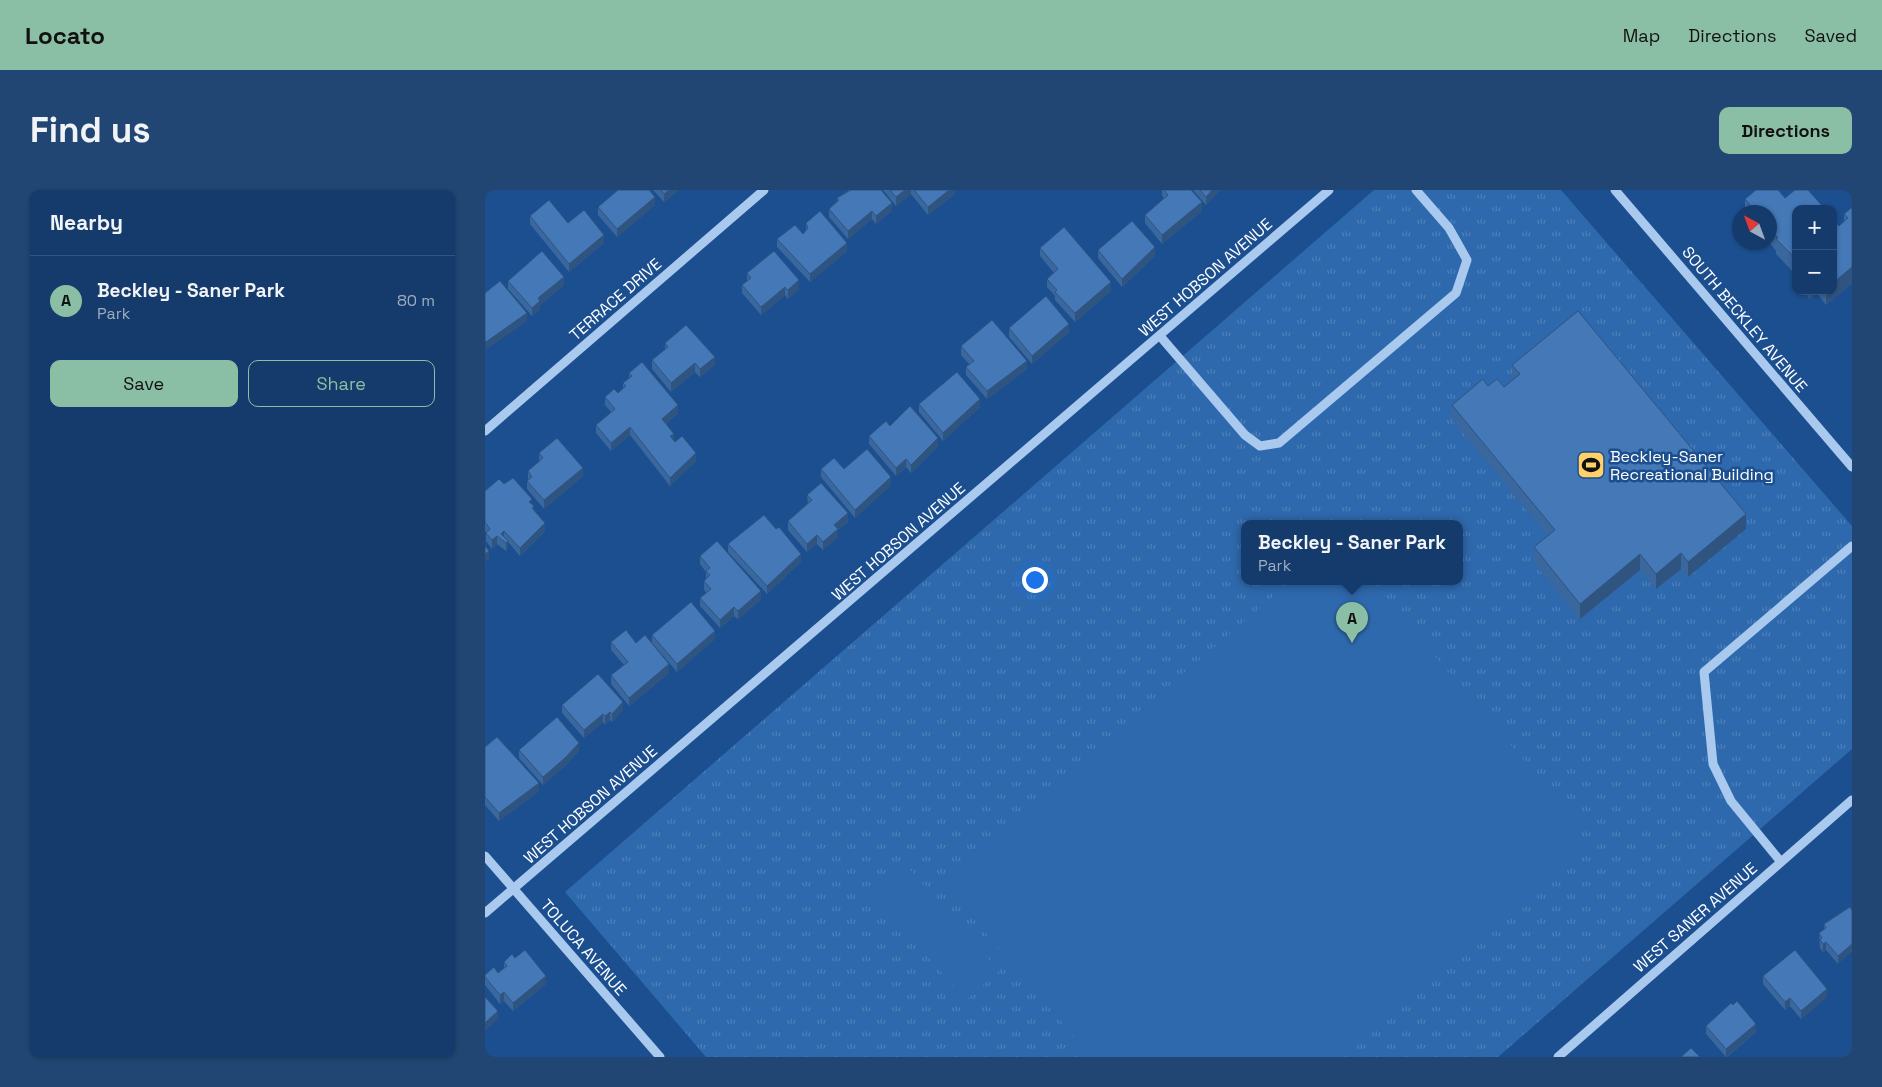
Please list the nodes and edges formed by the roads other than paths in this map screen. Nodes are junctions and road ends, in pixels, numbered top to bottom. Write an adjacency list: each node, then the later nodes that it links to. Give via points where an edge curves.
1 (764, 190): 6 (street, TERRACE DRIVE)
2 (1329, 190): 5 (street, WEST HOBSON AVENUE)
3 (1416, 190): 5 (street, via 1449,228 1467,260 1456,293 1279,444 1260,446 1245,435)
4 (1615, 190): 7 (street, SOUTH BECKLEY AVENUE)
5 (1160, 336): 12 (street, WEST HOBSON AVENUE)
6 (485, 431)
7 (1852, 467)
8 (1852, 546): 11 (street, via 1704,672 1713,764 1731,800)
9 (1852, 800): 11 (street, WEST SANER AVENUE)
10 (485, 856): 12 (street, TOLUCA AVENUE)
11 (1781, 862): 15 (street, WEST SANER AVENUE)
12 (513, 889): 13 (street, WEST HOBSON AVENUE); 14 (street, TOLUCA AVENUE)
13 (485, 913)
14 (660, 1057)
15 (1557, 1057)

